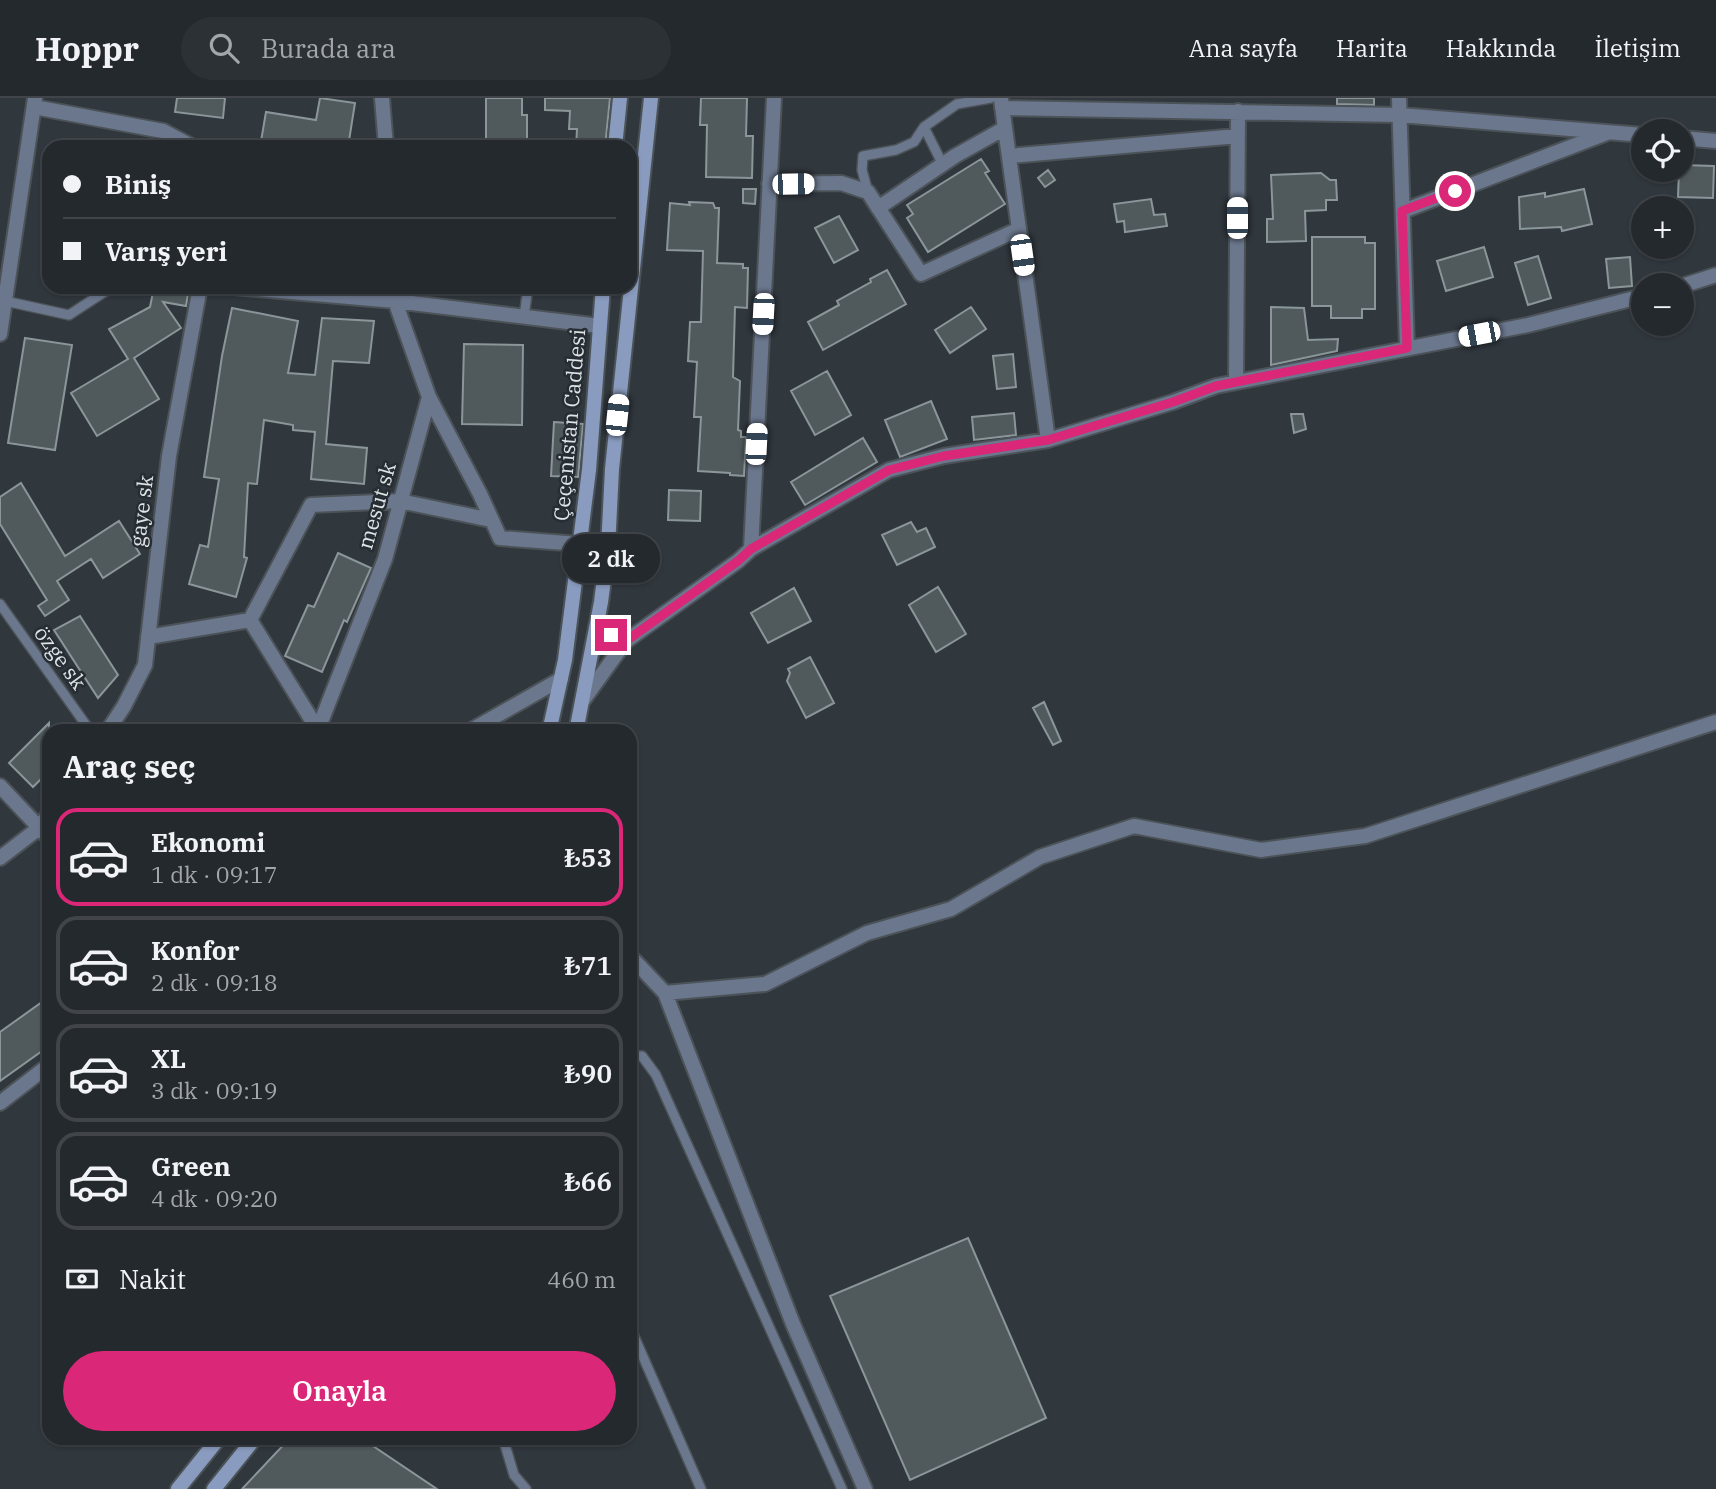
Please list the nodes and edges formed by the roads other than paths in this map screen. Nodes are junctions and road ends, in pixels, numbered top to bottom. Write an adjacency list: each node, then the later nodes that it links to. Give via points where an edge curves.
1 (383, 98): 18 (street)
2 (620, 98): 19 (main road)
3 (651, 98): 28 (main road)
4 (774, 98): 23 (street)
5 (991, 98): 11 (lane, via 957,104)
6 (1399, 98): 10 (street)
7 (34, 103): 17 (street, via 163,131); 38 (street)
8 (1002, 103): 9 (street); 12 (street)
9 (1238, 111): 10 (street); 15 (street)
10 (1399, 115): 13 (street); 26 (street)
11 (924, 127): 22 (lane); 24 (lane, via 914,142 863,156)
12 (1005, 128): 21 (street); 22 (street)
13 (1611, 132): 14 (street); 26 (street)
14 (1631, 134)
15 (1238, 136): 21 (street); 43 (street)
16 (1694, 139): 20 (street)
17 (180, 140)
18 (386, 140)
19 (616, 140)
20 (1716, 141)
21 (1009, 156): 27 (street)
22 (943, 165): 25 (street)
23 (769, 184): 24 (street, via 841,183); 49 (street)
24 (868, 192): 25 (street)
25 (878, 208): 27 (street, via 921,274)
26 (1402, 211): 42 (street)
27 (1019, 229): 45 (street)
28 (637, 232)
29 (1716, 275): 30 (street)
30 (1694, 282)
31 (101, 294): 38 (lane, via 69,315)
32 (199, 294): 53 (street, gaye sk, via 169,456)
33 (396, 294): 39 (street); 44 (street)
34 (527, 294): 39 (lane)
35 (602, 294): 40 (main road, Çeçenistan Caddesi)
36 (630, 294): 52 (main road)
37 (1631, 299): 42 (street)
38 (5, 301): 41 (street)
39 (524, 317): 40 (street)
40 (600, 326): 48 (main road, Çeçenistan Caddesi)
41 (0, 334)
42 (1407, 348): 43 (street)
43 (1236, 381): 45 (street)
44 (429, 397): 46 (street, mesut sk); 47 (street)
45 (1048, 440): 49 (street, via 944,456 889,470)
46 (400, 501): 47 (street); 51 (street, via 311,505); 61 (street, mesut sk, via 384,559)
47 (491, 520): 48 (street, via 500,538)
48 (579, 544): 55 (main road, Çeçenistan Caddesi)
49 (751, 549): 54 (street)
50 (0, 604): 58 (lane, özge sk)
51 (250, 620): 53 (street); 60 (street)
52 (597, 628): 54 (street); 56 (main road)
53 (148, 637): 59 (street, gaye sk, via 145,665)
54 (626, 641): 56 (street)
55 (561, 680): 62 (street); 63 (main road, Çeçenistan Caddesi)
56 (584, 699): 64 (main road)
57 (1716, 722): 70 (street, via 1365,836 1261,850 1134,826 1040,857 951,909 867,933 765,984)
58 (85, 724)
59 (112, 724)
60 (313, 724)
61 (320, 724)
62 (482, 724)
63 (551, 724)
64 (578, 724)
65 (0, 786): 66 (street)
66 (42, 831)
67 (42, 834): 68 (street)
68 (0, 858)
69 (637, 963): 70 (street)
70 (666, 993): 83 (street, via 793,1324)
71 (637, 1056): 82 (lane, via 642,1056 656,1075)
72 (42, 1070): 73 (street)
73 (0, 1103)
74 (637, 1344): 81 (lane)
75 (213, 1445): 78 (main road)
76 (249, 1445): 79 (main road)
77 (505, 1445): 80 (lane, via 514,1475)
78 (178, 1489)
79 (214, 1489)
80 (526, 1489)
81 (702, 1489)
82 (842, 1489)
83 (865, 1489)

